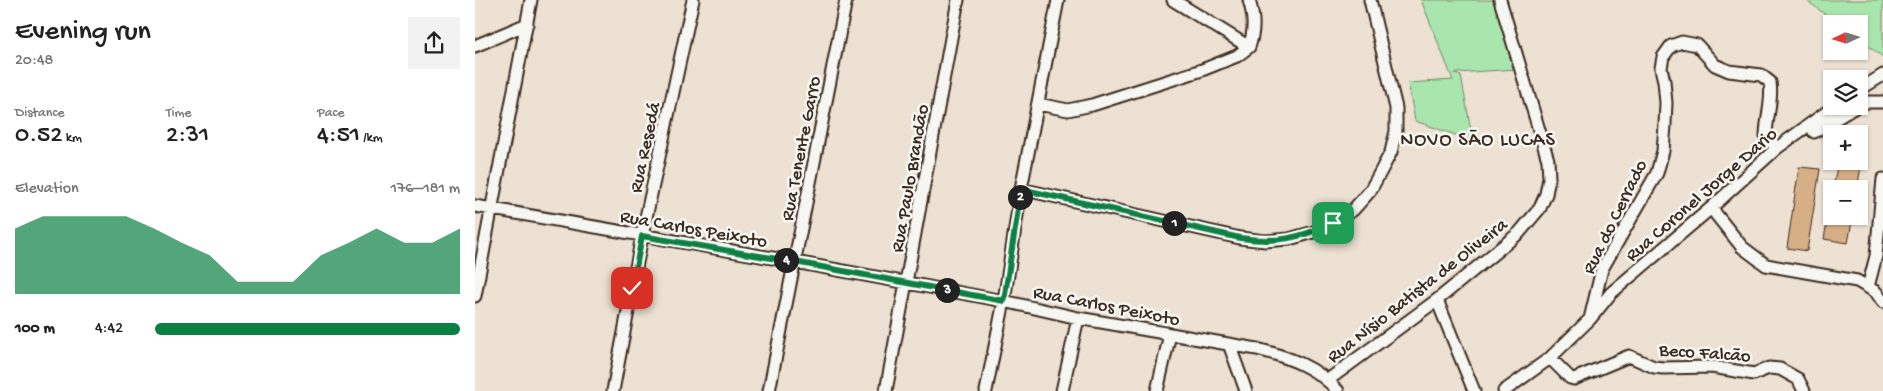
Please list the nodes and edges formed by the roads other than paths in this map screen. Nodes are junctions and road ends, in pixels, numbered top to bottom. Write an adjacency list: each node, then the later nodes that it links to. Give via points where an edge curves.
1 (531, 0): 10 (street)
2 (693, 0): 27 (street, Rua Resedá)
3 (846, 0): 28 (street, Rua Tenente Garro)
4 (958, 0): 29 (street, Rua Paulo Brandão)
5 (1058, 0): 17 (street)
6 (1173, 0): 12 (street)
7 (1249, 0): 12 (street, via 1254,34)
8 (1370, 0): 23 (street, via 1396,108 1396,131 1391,152 1370,190 1353,210 1333,223 1289,239 1265,241)
9 (1502, 2): 32 (street, Rua Nísio Batista de Oliveira, via 1548,160 1546,194 1540,208 1519,233)
10 (527, 24): 11 (street); 26 (street)
11 (475, 46)
12 (1249, 47): 17 (street, via 1209,68 1092,105 1068,110)
13 (1883, 75): 14 (street)
14 (1868, 84)
15 (1868, 102): 16 (street)
16 (1883, 102)
17 (1038, 104): 23 (street)
18 (1823, 115): 21 (street, Rua Coronel Jorge Dario)
19 (1843, 115): 20 (street)
20 (1814, 132)
21 (1777, 148): 25 (street, Rua Coronel Jorge Dario); 36 (street, Rua do Cerrado, via 1766,137 1771,104 1770,82 1761,75 1729,71 1715,65 1697,45 1682,42 1671,46 1663,57 1661,68 1666,103 1663,151 1657,173 1602,269)
22 (1883, 179): 30 (street, via 1877,256)
23 (1021, 189): 33 (street)
24 (475, 206): 26 (street, Rua Carlos Peixoto)
25 (1711, 208): 30 (street, via 1742,247 1766,265 1857,281); 36 (street, Rua Coronel Jorge Dario, via 1611,293)
26 (491, 209): 27 (street, Rua Carlos Peixoto); 31 (street)
27 (642, 236): 28 (street, Rua Carlos Peixoto); 41 (street, Rua Resedá)
28 (795, 262): 29 (street, Rua Carlos Peixoto); 42 (street, Rua Tenente Garro)
29 (906, 283): 33 (street, Rua Carlos Peixoto); 43 (street, Rua Paulo Brandão)
30 (1868, 287): 34 (street, via 1877,292)
31 (475, 296)
32 (1437, 300): 40 (street, Rua Nísio Batista de Oliveira); 49 (street)
33 (1004, 301): 35 (street, Rua Carlos Peixoto); 44 (street)
34 (1883, 302)
35 (1077, 318): 37 (street, Rua Carlos Peixoto); 45 (street)
36 (1590, 319): 39 (street, Rua Coronel Jorge Dario)
37 (1170, 334): 38 (street, Rua Carlos Peixoto); 46 (street)
38 (1229, 344): 40 (street, Rua Carlos Peixoto, via 1282,355); 47 (street)
39 (1550, 358): 50 (street, Rua Coronel Jorge Dario); 51 (street, Beco Falcão, via 1574,379 1633,356 1663,368 1713,367 1754,374 1769,368 1780,369 1798,379)
40 (1328, 380): 48 (street, Rua Carlos Peixoto)
41 (613, 391)
42 (769, 391)
43 (886, 391)
44 (986, 391)
45 (1062, 391)
46 (1157, 391)
47 (1246, 391)
48 (1338, 391)
49 (1474, 391)
50 (1504, 391)
51 (1804, 391)

